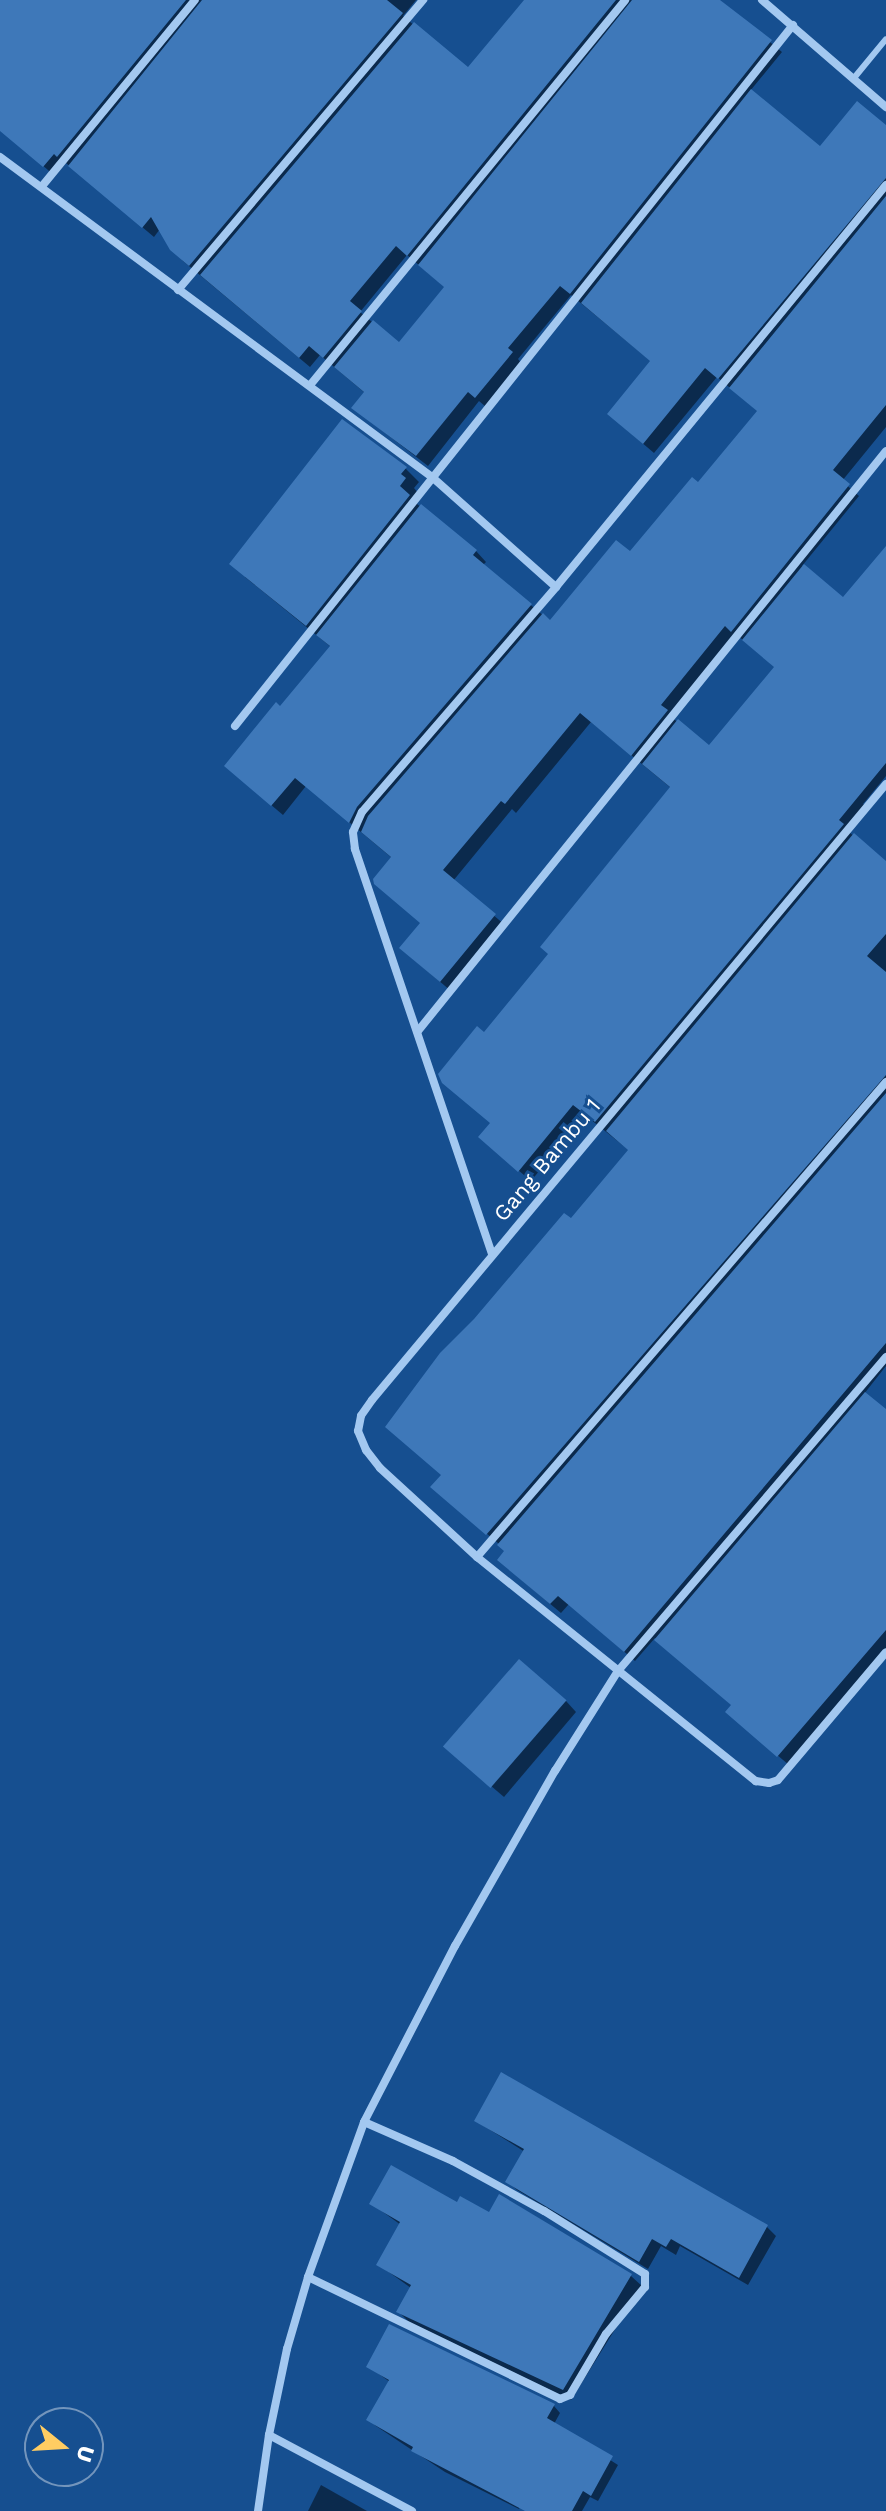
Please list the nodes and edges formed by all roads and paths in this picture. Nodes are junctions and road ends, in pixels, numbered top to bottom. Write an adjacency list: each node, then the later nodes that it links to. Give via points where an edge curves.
1 (195, 0): 10 (street)
2 (423, 0): 12 (street)
3 (625, 0): 13 (street)
4 (762, 0): 5 (street)
5 (793, 25): 7 (street); 15 (street)
6 (886, 39): 7 (lane)
7 (854, 78): 8 (street)
8 (886, 107)
9 (0, 157): 10 (street)
10 (43, 185): 12 (street)
11 (886, 185): 16 (street)
12 (178, 290): 13 (street)
13 (311, 384): 15 (street)
14 (886, 451): 19 (street)
15 (432, 477): 16 (street); 17 (street)
16 (556, 587): 19 (street, via 362,812 353,832)
17 (235, 726)
18 (886, 784): 21 (street, Gang Bambu 1)
19 (418, 1031): 21 (street)
20 (886, 1082): 23 (street)
21 (492, 1254): 23 (street, Gang Bambu 1, via 372,1400 358,1431 380,1468)
22 (886, 1357): 25 (street)
23 (477, 1557): 25 (street)
24 (886, 1652): 25 (street, via 778,1780 769,1783 746,1775)
25 (618, 1671): 26 (street, via 455,1946)
26 (364, 2122): 27 (street); 27 (street, via 453,2161 544,2211 645,2274 645,2287 606,2334 570,2395 560,2399)
27 (308, 2277): 28 (street)
28 (269, 2435): 29 (street); 30 (street)
29 (258, 2511)
30 (412, 2511)

